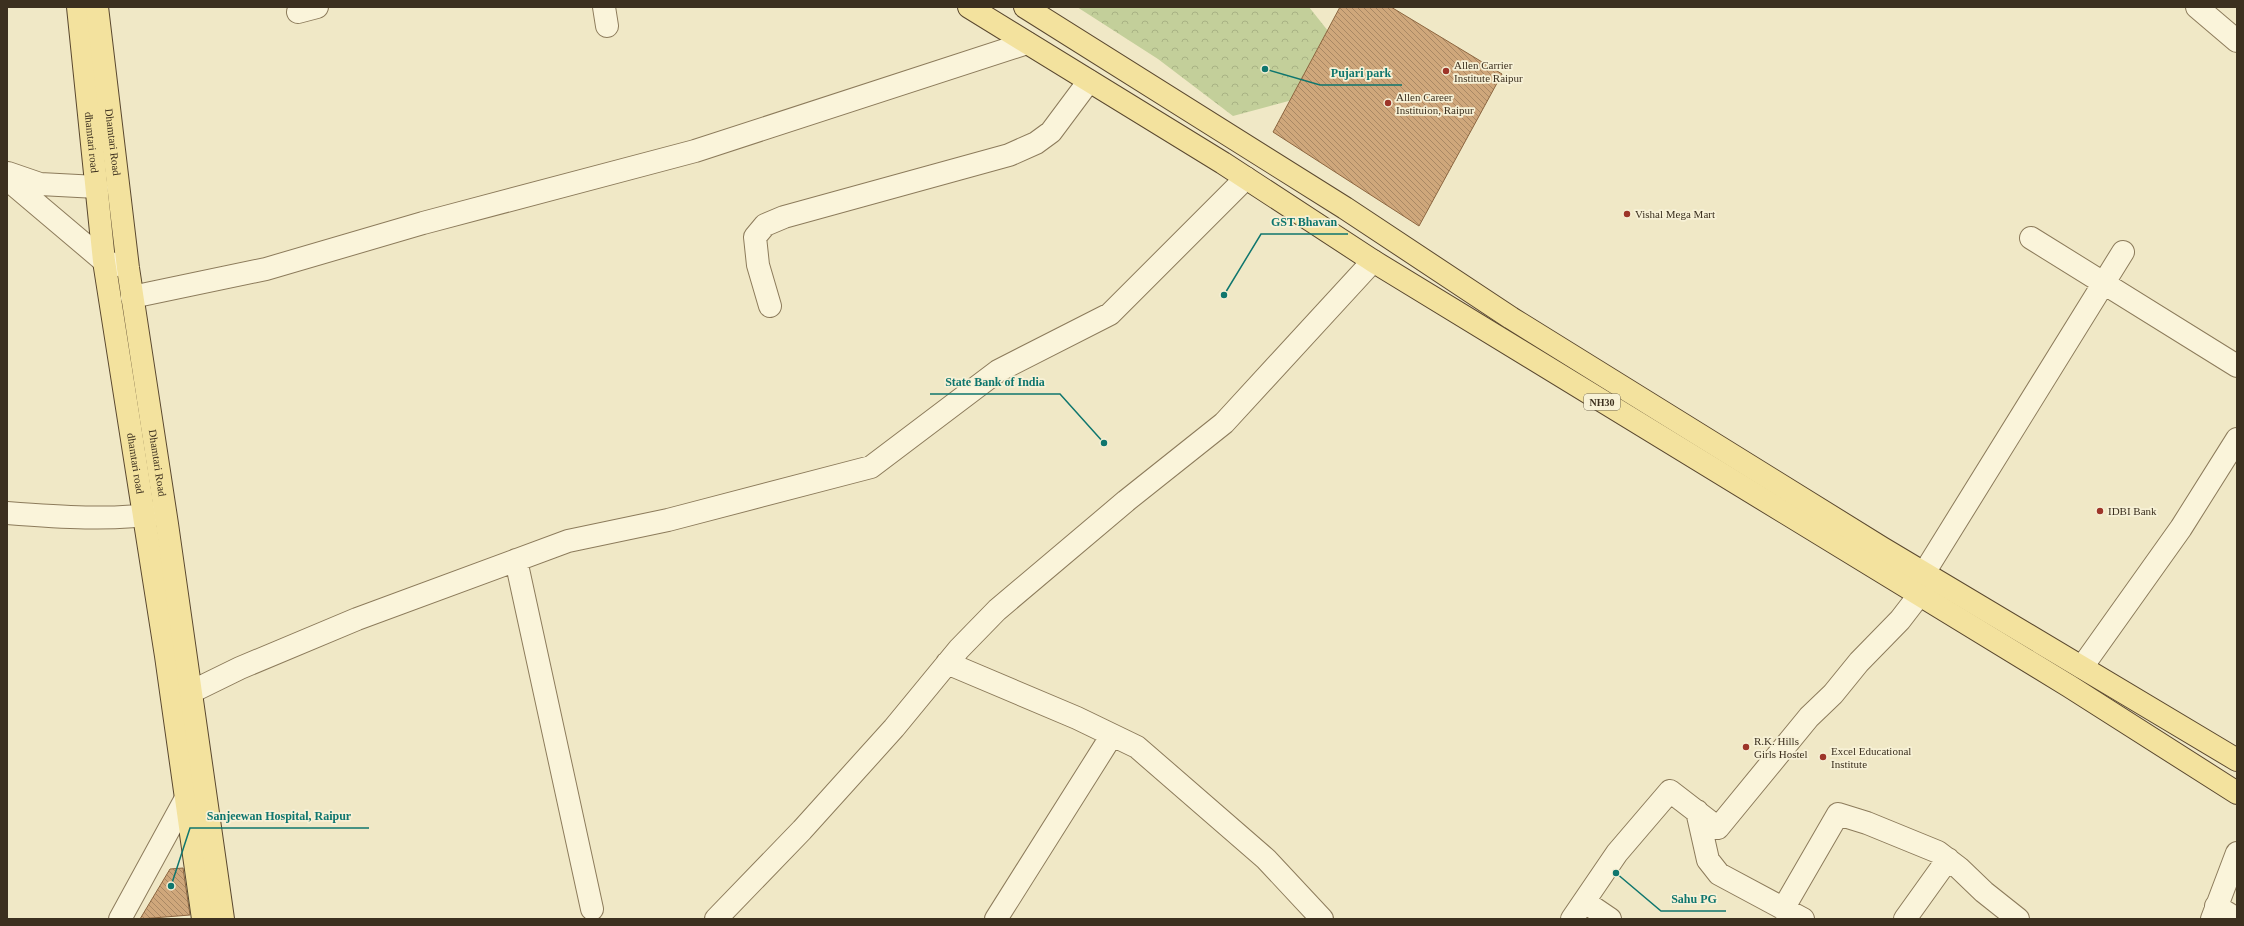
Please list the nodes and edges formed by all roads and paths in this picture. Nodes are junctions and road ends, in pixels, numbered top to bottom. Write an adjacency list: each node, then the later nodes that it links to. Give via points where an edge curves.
1 (78, 7): 12 (main road, dhamtari road)
2 (97, 7): 17 (main road, Dhamtari Road)
3 (969, 7): 7 (main road, NH30)
4 (1025, 7): 27 (main road, NH30, via 1338,204 1511,318)
5 (2197, 7): 6 (street)
6 (2237, 41)
7 (1027, 43): 8 (main road, NH30); 19 (street, via 695,151 424,223 266,270)
8 (1089, 81): 10 (main road, NH30); 20 (street, via 1051,132 1036,143 1009,155 784,217 765,225 755,237 755,248)
9 (7, 173): 12 (street, via 40,184)
10 (1246, 178): 16 (main road, NH30); 26 (street, via 1110,314 998,370 871,466 668,520 568,541)
11 (7, 179): 15 (street)
12 (97, 187): 15 (main road, dhamtari road)
13 (2032, 238): 18 (street)
14 (2123, 252): 18 (street)
15 (104, 261): 17 (street); 25 (main road, dhamtari road)
16 (1373, 261): 28 (main road, NH30, via 1789,517); 29 (street, via 1224,423 1145,485 997,610)
17 (128, 268): 19 (main road, Dhamtari Road)
18 (2104, 282): 21 (street); 27 (street)
19 (132, 297): 23 (main road, Dhamtari Road)
20 (770, 306)
21 (2237, 366)
22 (2237, 439): 30 (street, via 2181,528)
23 (165, 512): 25 (street); 31 (main road, Dhamtari Road)
24 (7, 513): 25 (street, via 65,518)
25 (144, 516): 35 (main road, dhamtari road)
26 (516, 560): 31 (street, via 357,619 240,668); 39 (street)
27 (1924, 573): 30 (main road, NH30)
28 (1920, 594): 34 (main road, NH30); 36 (street, via 1900,620 1809,717 1718,828)
29 (947, 663): 32 (street); 46 (street, via 894,728 802,830)
30 (2082, 667): 33 (main road, NH30)
31 (191, 692): 35 (main road, Dhamtari Road)
32 (1112, 735): 47 (street); 48 (street, via 1137,747 1266,859)
33 (2237, 760)
34 (2237, 793)
35 (196, 799): 43 (street); 44 (main road, dhamtari road); 45 (main road, Dhamtari Road)
36 (1697, 811): 40 (street, via 1708,860 1718,874); 41 (street, via 1670,791 1617,853)
37 (2237, 853): 42 (street)
38 (1948, 859): 40 (street, via 1938,852 1888,831 1838,814); 51 (street); 52 (street)
39 (592, 909)
40 (1783, 909): 50 (street)
41 (1578, 910): 49 (street)
42 (2214, 912): 53 (street)
43 (120, 919)
44 (203, 919)
45 (223, 919)
46 (716, 919)
47 (996, 919)
48 (1322, 919)
49 (1610, 919)
50 (1803, 919)
51 (1905, 919)
52 (2018, 919)
53 (2237, 919)

